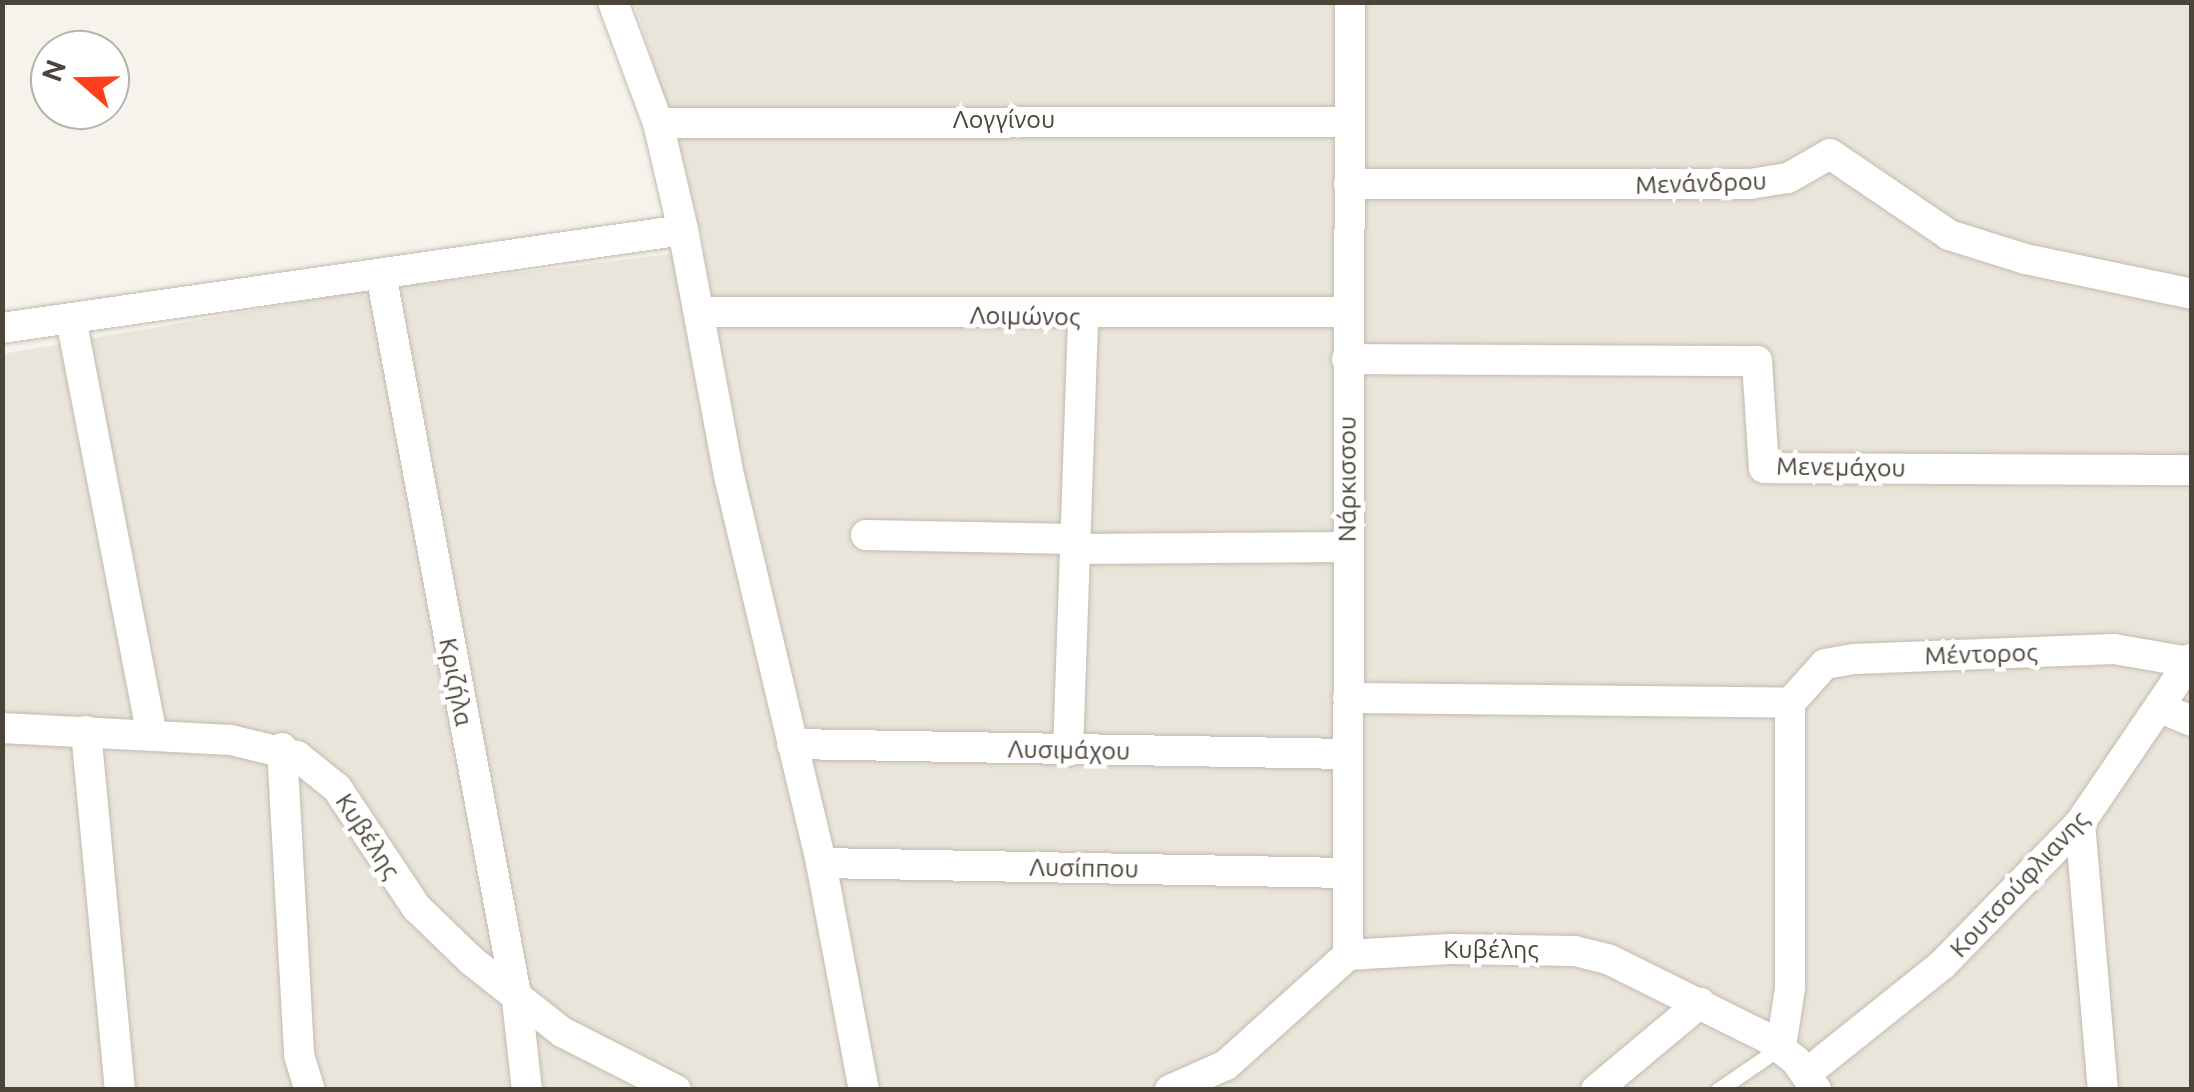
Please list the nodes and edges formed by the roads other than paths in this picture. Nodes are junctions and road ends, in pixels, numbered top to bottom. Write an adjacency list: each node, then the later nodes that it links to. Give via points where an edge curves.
1 (613, 2): 4 (street)
2 (1350, 2): 3 (street, Νάρκισσου)
3 (1349, 122): 4 (street, Λογγίνου); 5 (street, Νάρκισσου)
4 (658, 123): 6 (street)
5 (1348, 184): 8 (street, Μενάνδρου, via 1750,184 1788,178 1830,154 1949,235 2025,260); 10 (street, Νάρκισσου)
6 (683, 230): 7 (street); 9 (street)
7 (381, 274): 12 (street); 35 (street, Κριζήλα)
8 (2192, 294)
9 (702, 312): 11 (street, Λοιμώνος); 27 (street, via 730,480)
10 (1348, 312): 11 (street, Λοιμώνος); 14 (street, Νάρκισσου)
11 (1083, 316): 17 (street)
12 (71, 319): 13 (street); 26 (street)
13 (2, 328)
14 (1347, 359): 15 (street, Μενεμάχου, via 1757,361 1764,468); 18 (street, Νάρκισσου)
15 (2192, 470)
16 (866, 536): 17 (street)
17 (1075, 544): 18 (street); 29 (street)
18 (1348, 546): 20 (street, Νάρκισσου)
19 (2190, 660): 21 (street, Μέντορος, via 2114,649 1854,659 1825,664); 22 (street, Κουτσούφλιανης)
20 (1348, 698): 21 (street); 30 (street, Νάρκισσου)
21 (1790, 703): 37 (street, via 1790,988)
22 (2160, 708): 23 (street); 31 (street, Κουτσούφλιανης)
23 (2192, 721)
24 (2, 728): 25 (street, Κυβέλης)
25 (86, 731): 26 (street, Κυβέλης); 39 (street)
26 (152, 735): 28 (street, Κυβέλης)
27 (792, 744): 29 (street, Λυσιμάχου); 32 (street)
28 (282, 748): 35 (street, Κυβέλης, via 338,788 416,907); 40 (street, via 298,1055)
29 (1068, 751): 30 (street, Λυσιμάχου)
30 (1347, 754): 33 (street, Νάρκισσου)
31 (2080, 823): 38 (street, Κουτσούφλιανης, via 1942,965); 47 (street)
32 (821, 863): 33 (street, Λυσίππου); 43 (street)
33 (1348, 873): 34 (street, Νάρκισσου)
34 (1348, 955): 36 (street, Κυβέλης, via 1575,951); 44 (street, via 1226,1065)
35 (517, 1000): 41 (street, Κριζήλα); 42 (street, Κυβέλης, via 588,1047)
36 (1700, 1003): 37 (street, Κυβέλης); 45 (street)
37 (1781, 1047): 38 (street, Κυβέλης); 46 (lane)
38 (1811, 1081)
39 (120, 1090)
40 (310, 1090)
41 (527, 1090)
42 (676, 1090)
43 (864, 1090)
44 (1170, 1090)
45 (1596, 1090)
46 (1718, 1090)
47 (2104, 1090)

